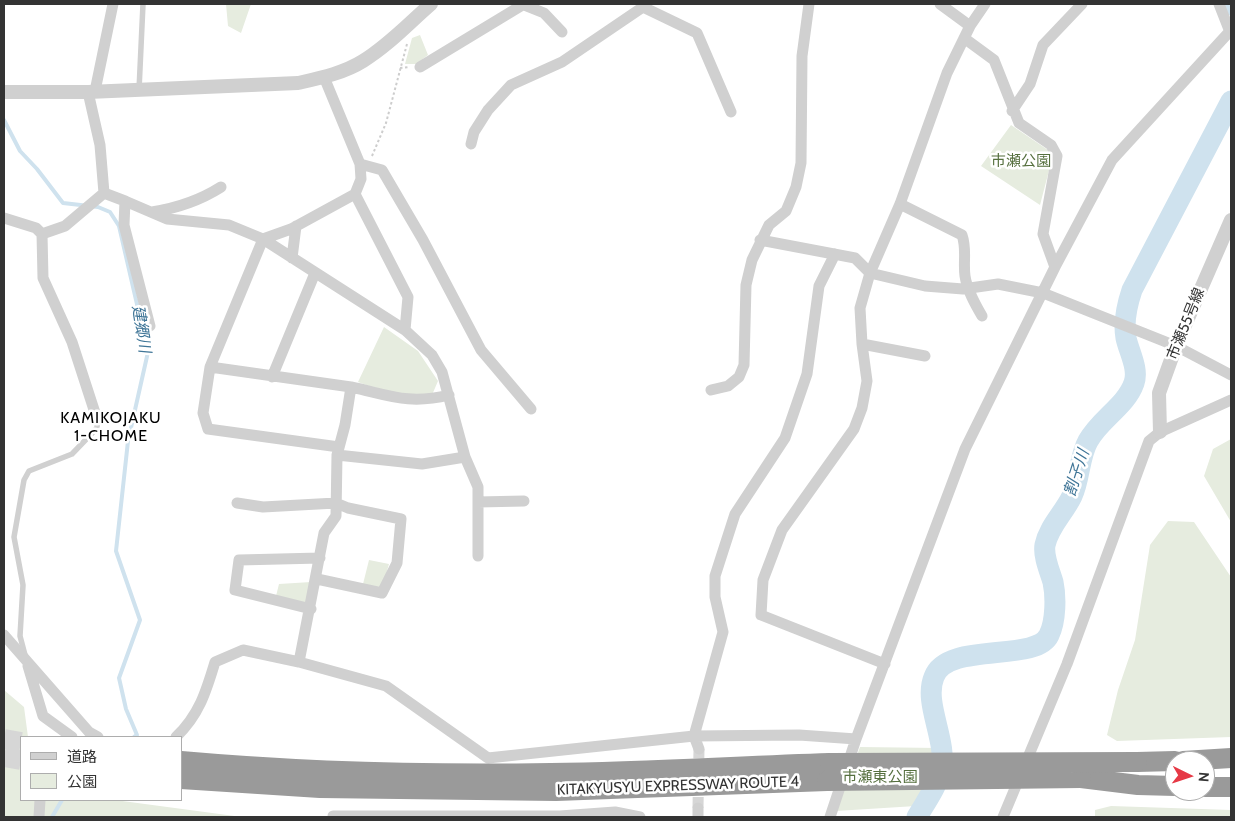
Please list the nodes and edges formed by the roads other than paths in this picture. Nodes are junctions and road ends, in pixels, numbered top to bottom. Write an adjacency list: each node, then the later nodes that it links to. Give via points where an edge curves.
1 (112, 4): 18 (street)
2 (143, 4): 17 (lane)
3 (431, 4): 16 (street, via 362,62)
4 (524, 4): 13 (street, via 544,14); 15 (street)
5 (809, 4): 35 (street, via 802,56 801,163 786,211 769,225)
6 (940, 4): 11 (street)
7 (985, 4): 11 (street)
8 (1082, 4): 20 (street, via 1043,44 1030,84)
9 (1219, 4): 12 (street)
10 (643, 5): 21 (street, via 697,33); 22 (street, via 562,62 511,85 488,110 474,132)
11 (970, 26): 14 (street)
12 (1230, 31): 38 (street, via 1112,160)
13 (562, 32)
14 (964, 38): 20 (street, via 994,60); 28 (street, via 933,108)
15 (420, 67)
16 (324, 77): 17 (street, via 298,83); 23 (street)
17 (139, 90): 18 (street)
18 (92, 91): 19 (street); 26 (street, via 100,145)
19 (4, 92)
20 (1012, 111): 38 (street, via 1018,123 1051,145 1057,156 1043,234)
21 (731, 112)
22 (471, 144)
23 (364, 165): 25 (street); 56 (street, via 382,170 481,350)
24 (222, 187): 29 (street, via 178,208)
25 (355, 194): 32 (street); 45 (street, via 408,297)
26 (102, 195): 27 (street); 33 (street, via 66,226)
27 (125, 201): 29 (street); 44 (street, via 124,225)
28 (900, 204): 40 (street); 41 (street, via 962,235)
29 (150, 212): 34 (street, via 167,219 229,225)
30 (4, 218): 33 (street, via 36,228)
31 (1231, 220): 47 (street, 市瀬55号線)
32 (296, 226): 34 (street); 37 (street)
33 (42, 234): 57 (street, via 43,278 72,342)
34 (263, 239): 37 (street); 49 (street)
35 (760, 240): 36 (street); 53 (street, via 746,285 744,365 739,377 728,386)
36 (835, 254): 40 (street, via 855,258); 76 (street, via 820,286 807,374 785,438 735,514 715,576 715,597 723,632)
37 (292, 258): 39 (street)
38 (1054, 266): 42 (street)
39 (315, 273): 45 (street); 51 (street)
40 (870, 273): 41 (street, via 925,286); 46 (street, via 860,308)
41 (969, 288): 42 (street, via 998,284); 43 (street)
42 (1043, 293): 47 (street); 72 (street, via 965,449)
43 (982, 316)
44 (150, 326)
45 (405, 330): 54 (street, via 432,355 442,372)
46 (862, 344): 48 (street); 72 (street, via 868,380 862,408 854,429 782,530 764,580 761,615)
47 (1176, 346): 50 (street); 58 (street, 市瀬55号線, via 1159,393)
48 (925, 356)
49 (210, 367): 51 (street); 59 (street, via 203,413 208,429)
50 (1231, 375)
51 (272, 377): 52 (street)
52 (351, 387): 54 (street, via 398,399 427,400); 59 (street)
53 (711, 390)
54 (449, 395): 60 (street)
55 (1231, 400): 58 (street)
56 (531, 409)
57 (97, 419): 70 (lane, via 97,428 72,454 29,472 24,480 14,537 23,585 20,636)
58 (1160, 432): 99 (street, via 1149,441 1143,452 1067,664)
59 (338, 451): 60 (street, via 422,464); 64 (street)
60 (465, 457): 62 (street, via 478,487)
61 (524, 501): 62 (street)
62 (478, 502): 65 (street)
63 (238, 503): 64 (street, via 263,507)
64 (336, 503): 66 (street, via 336,516 324,533); 67 (street, via 401,519 397,563 382,593)
65 (478, 556)
66 (320, 558): 67 (street); 68 (street, via 239,560 235,590)
67 (317, 578): 68 (street)
68 (311, 609): 71 (street)
69 (4, 635): 70 (street)
70 (27, 662): 73 (street); 74 (street, via 43,716)
71 (299, 662): 75 (street, via 243,650 215,662 207,691 192,722); 76 (street, via 386,686 488,758)
72 (885, 664): 77 (street)
73 (90, 735)
74 (71, 736)
75 (177, 736)
76 (694, 736): 77 (street, via 799,734); 78 (street)
77 (856, 739): 98 (street)
78 (699, 749)
79 (1231, 758): 80 (highway)
80 (1215, 759)
81 (182, 762): 85 (highway, KITAKYUSYU EXPRESSWAY ROUTE 4, via 319,770 472,773)
82 (1215, 762): 83 (highway)
83 (1231, 762)
84 (1165, 765): 86 (highway, KITAKYUSYU EXPRESSWAY ROUTE 4)
85 (828, 772): 86 (highway, KITAKYUSYU EXPRESSWAY ROUTE 4, bridge); 86 (highway, KITAKYUSYU EXPRESSWAY ROUTE 4, bridge, via 1081,778); 88 (highway, KITAKYUSYU EXPRESSWAY ROUTE 4, via 538,791 320,788)
86 (1138, 775): 87 (highway, KITAKYUSYU EXPRESSWAY ROUTE 4); 91 (highway)
87 (1165, 778)
88 (182, 779)
89 (1215, 779): 90 (highway)
90 (1231, 779)
91 (1165, 783)
92 (1215, 787): 93 (highway)
93 (1231, 787)
94 (40, 801): 96 (street)
95 (333, 816): 97 (street, via 560,816 615,812)
96 (39, 817)
97 (640, 817)
98 (830, 817)
99 (1002, 817)

